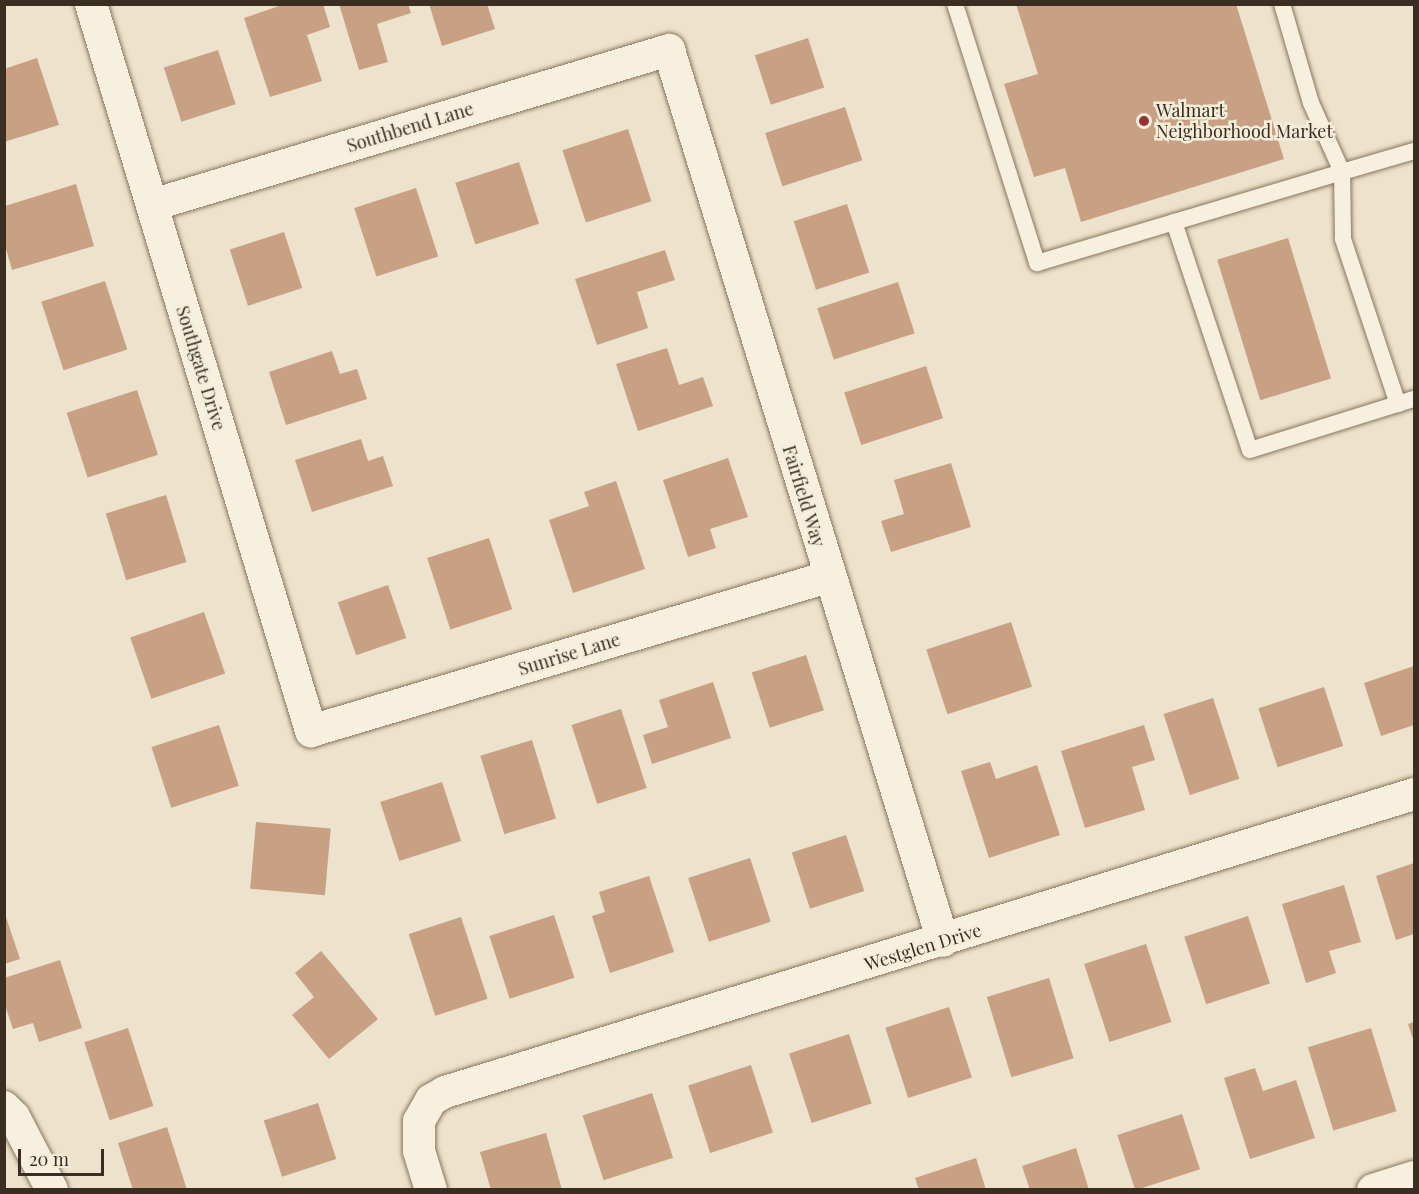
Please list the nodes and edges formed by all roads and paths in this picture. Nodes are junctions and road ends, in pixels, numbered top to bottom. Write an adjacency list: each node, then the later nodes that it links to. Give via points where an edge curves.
1 (92, 4): 7 (street, Southgate Drive)
2 (955, 4): 8 (lane, via 1037,263)
3 (1282, 4): 6 (lane, via 1311,103)
4 (669, 50): 7 (street, Southbend Lane); 11 (street, Fairfield Way)
5 (1414, 151): 6 (lane)
6 (1342, 172): 8 (lane); 10 (lane, via 1343,239)
7 (152, 205): 12 (street, Southgate Drive)
8 (1174, 222): 10 (lane, via 1250,450)
9 (1414, 399): 10 (lane)
10 (1398, 404)
11 (828, 577): 12 (street, Sunrise Lane); 14 (street, Fairfield Way)
12 (311, 731)
13 (1414, 794): 14 (street, Westglen Drive)
14 (943, 941): 18 (street, Westglen Drive, via 445,1092 431,1100 419,1122 418,1151)
15 (4, 1107): 17 (street, via 14,1117)
16 (1414, 1177): 19 (street)
17 (52, 1190)
18 (430, 1190)
19 (1373, 1190)

